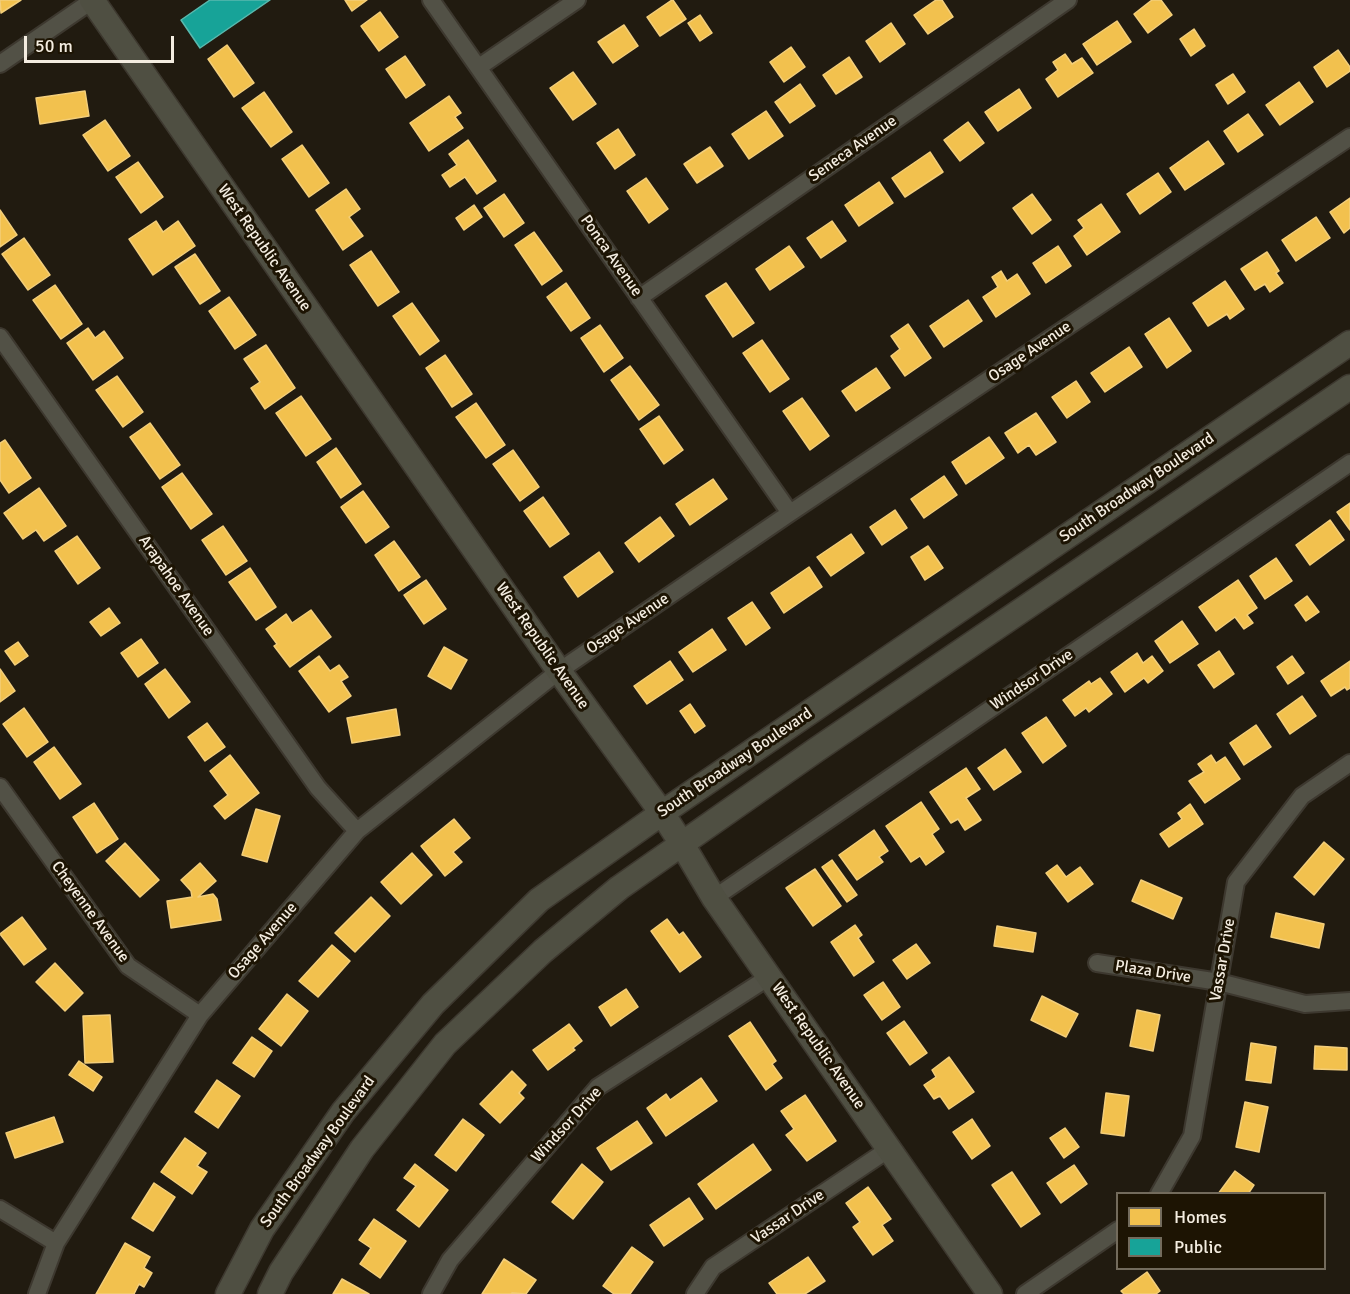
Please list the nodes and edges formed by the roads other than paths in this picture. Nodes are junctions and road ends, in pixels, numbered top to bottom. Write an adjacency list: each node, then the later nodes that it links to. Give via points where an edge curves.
1 (93, 0): 5 (street); 14 (main road, West Republic Avenue)
2 (431, 0): 6 (street, Ponca Avenue)
3 (577, 0): 6 (street)
4 (1068, 0): 8 (street, Seneca Avenue)
5 (0, 64)
6 (479, 67): 8 (street, Ponca Avenue)
7 (1350, 137): 13 (street, Osage Avenue)
8 (639, 298): 13 (street, Ponca Avenue)
9 (0, 337): 18 (street, Arapahoe Avenue, via 318,788)
10 (1350, 343): 17 (main road, South Broadway Boulevard)
11 (1350, 387): 19 (main road, South Broadway Boulevard)
12 (1350, 463): 20 (street, Windsor Drive)
13 (790, 513): 14 (street, Osage Avenue)
14 (559, 671): 17 (main road, West Republic Avenue); 18 (street, Osage Avenue)
15 (1350, 763): 23 (street, Vassar Drive, via 1302,796 1236,882)
16 (0, 787): 25 (street, Cheyenne Avenue, via 128,966)
17 (662, 813): 19 (main road, West Republic Avenue); 32 (main road, South Broadway Boulevard, via 539,900 433,1004 343,1112 262,1229)
18 (357, 831): 25 (street, Osage Avenue)
19 (682, 844): 20 (main road, West Republic Avenue); 33 (main road, South Broadway Boulevard, via 543,951 445,1044 362,1149)
20 (714, 898): 22 (main road, West Republic Avenue)
21 (1097, 963): 23 (street, Plaza Drive)
22 (770, 977): 26 (main road, West Republic Avenue); 34 (street, Windsor Drive, via 598,1087 450,1260)
23 (1219, 982): 24 (street, Plaza Drive, via 1305,1004); 27 (street, Vassar Drive, via 1192,1136)
24 (1350, 1001)
25 (200, 1015): 30 (street, Osage Avenue)
26 (889, 1149): 35 (street, Vassar Drive, via 713,1267); 36 (main road, West Republic Avenue)
27 (1160, 1192)
28 (0, 1209): 30 (street)
29 (1116, 1231): 37 (street)
30 (56, 1243): 31 (street, Osage Avenue)
31 (37, 1294)
32 (228, 1294)
33 (270, 1294)
34 (431, 1294)
35 (695, 1294)
36 (990, 1294)
37 (1025, 1294)

